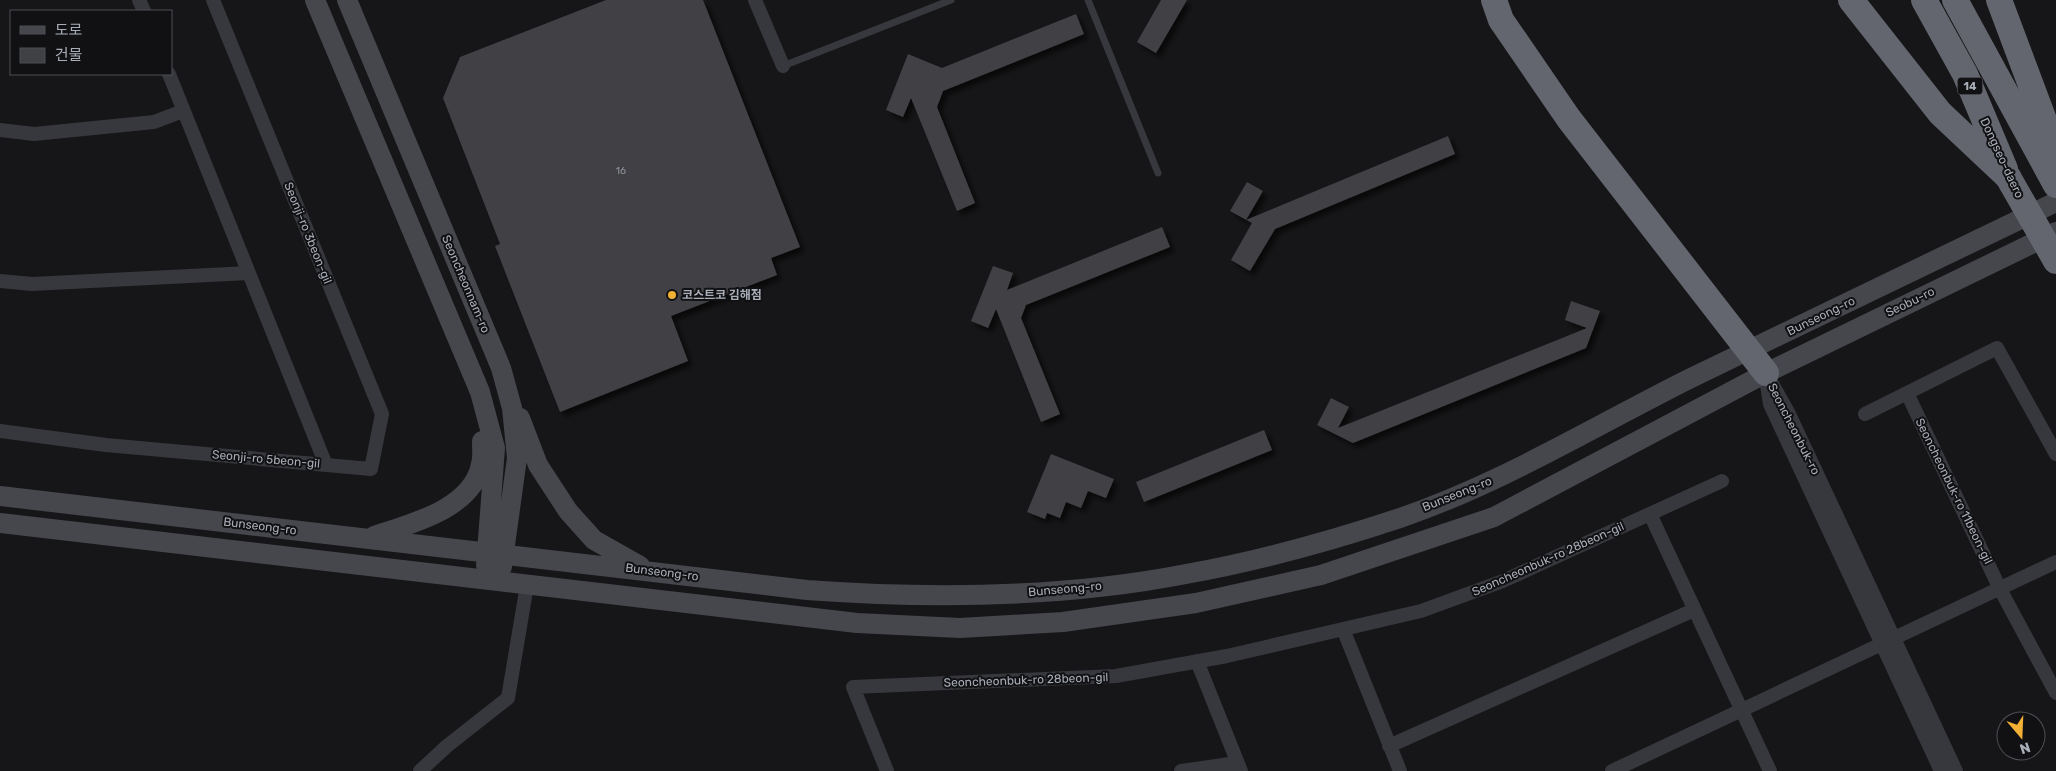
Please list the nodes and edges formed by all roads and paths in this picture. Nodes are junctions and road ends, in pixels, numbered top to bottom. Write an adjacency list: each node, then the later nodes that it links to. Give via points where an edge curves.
1 (213, 0): 33 (street, Seonji-ro 3beon-gil, via 382,414 371,469)
2 (315, 0): 29 (main road, Seoncheonnam-ro, via 476,383)
3 (347, 0): 26 (main road, Seoncheonnam-ro)
4 (755, 0): 12 (street)
5 (951, 0): 12 (lane)
6 (1088, 0): 17 (lane)
7 (1494, 0): 25 (highway, via 1502,20 1569,119)
8 (1851, 0): 18 (highway, via 1940,113)
9 (1924, 0): 18 (highway, Dongseo-daero / 14, via 1965,74)
10 (1954, 0): 16 (highway, 14)
11 (1999, 0): 16 (highway)
12 (783, 66)
13 (169, 75): 14 (street, Seonji-ro 5beon-gil)
14 (184, 111): 15 (street, via 154,122 34,134); 23 (street, Seonji-ro 5beon-gil)
15 (0, 130)
16 (2050, 153): 19 (highway, 14)
17 (1158, 173)
18 (2008, 177): 22 (highway, Dongseo-daero / 14, bridge)
19 (2056, 186)
20 (2056, 202): 25 (main road, Bunseong-ro)
21 (2056, 232): 27 (main road, Seobu-ro)
22 (2056, 261)
23 (248, 273): 24 (street, via 32,284); 33 (street, Seonji-ro 5beon-gil)
24 (0, 281)
25 (1749, 352): 27 (highway); 41 (main road, Bunseong-ro, via 1690,379 1524,466 1401,517 1270,556 1185,575 1026,592 888,596)
26 (501, 368): 39 (main road, Seoncheonnam-ro, via 512,408 517,458); 41 (main road, via 538,465 568,512 594,540)
27 (1766, 373): 43 (main road, via 1494,517 1321,575 1196,603 1064,622 960,628 779,616); 47 (street, Seoncheonbuk-ro, via 1770,404)
28 (1907, 393): 30 (street); 32 (street, via 1997,348); 44 (street, Seoncheonbuk-ro 11beon-gil)
29 (484, 409): 38 (main road, via 481,466 470,488 448,509); 39 (main road, Seoncheonnam-ro, via 495,448)
30 (1865, 414)
31 (0, 431): 33 (street, Seonji-ro 5beon-gil)
32 (2056, 454)
33 (326, 465)
34 (1722, 481): 36 (street, Seoncheonbuk-ro 28beon-gil)
35 (0, 496): 38 (main road, Bunseong-ro)
36 (1650, 514): 45 (street); 46 (street, Seoncheonbuk-ro 28beon-gil, via 1503,582 1421,611)
37 (0, 523): 42 (main road)
38 (366, 539): 39 (main road, Bunseong-ro)
39 (496, 553): 41 (main road, Bunseong-ro); 42 (main road, Seoncheonnam-ro)
40 (2056, 562): 44 (street)
41 (648, 571)
42 (492, 580): 43 (main road)
43 (527, 585): 53 (street, via 508,698)
44 (2000, 589): 47 (street); 49 (street, Seoncheonbuk-ro 11beon-gil)
45 (1694, 610): 50 (street); 51 (street)
46 (1343, 629): 48 (street, Seoncheonbuk-ro 28beon-gil); 51 (street)
47 (1888, 642): 50 (street); 59 (street, Seoncheonbuk-ro); 60 (street, Seoncheonbuk-ro)
48 (1197, 661): 52 (street); 54 (street, Seoncheonbuk-ro 28beon-gil, via 1116,676 854,687)
49 (2056, 693)
50 (1741, 711): 57 (street); 58 (street)
51 (1389, 746): 56 (street)
52 (1239, 767): 55 (street)
53 (420, 771)
54 (887, 771)
55 (1181, 771)
56 (1400, 771)
57 (1612, 771)
58 (1770, 771)
59 (1941, 771)
60 (1956, 771)

